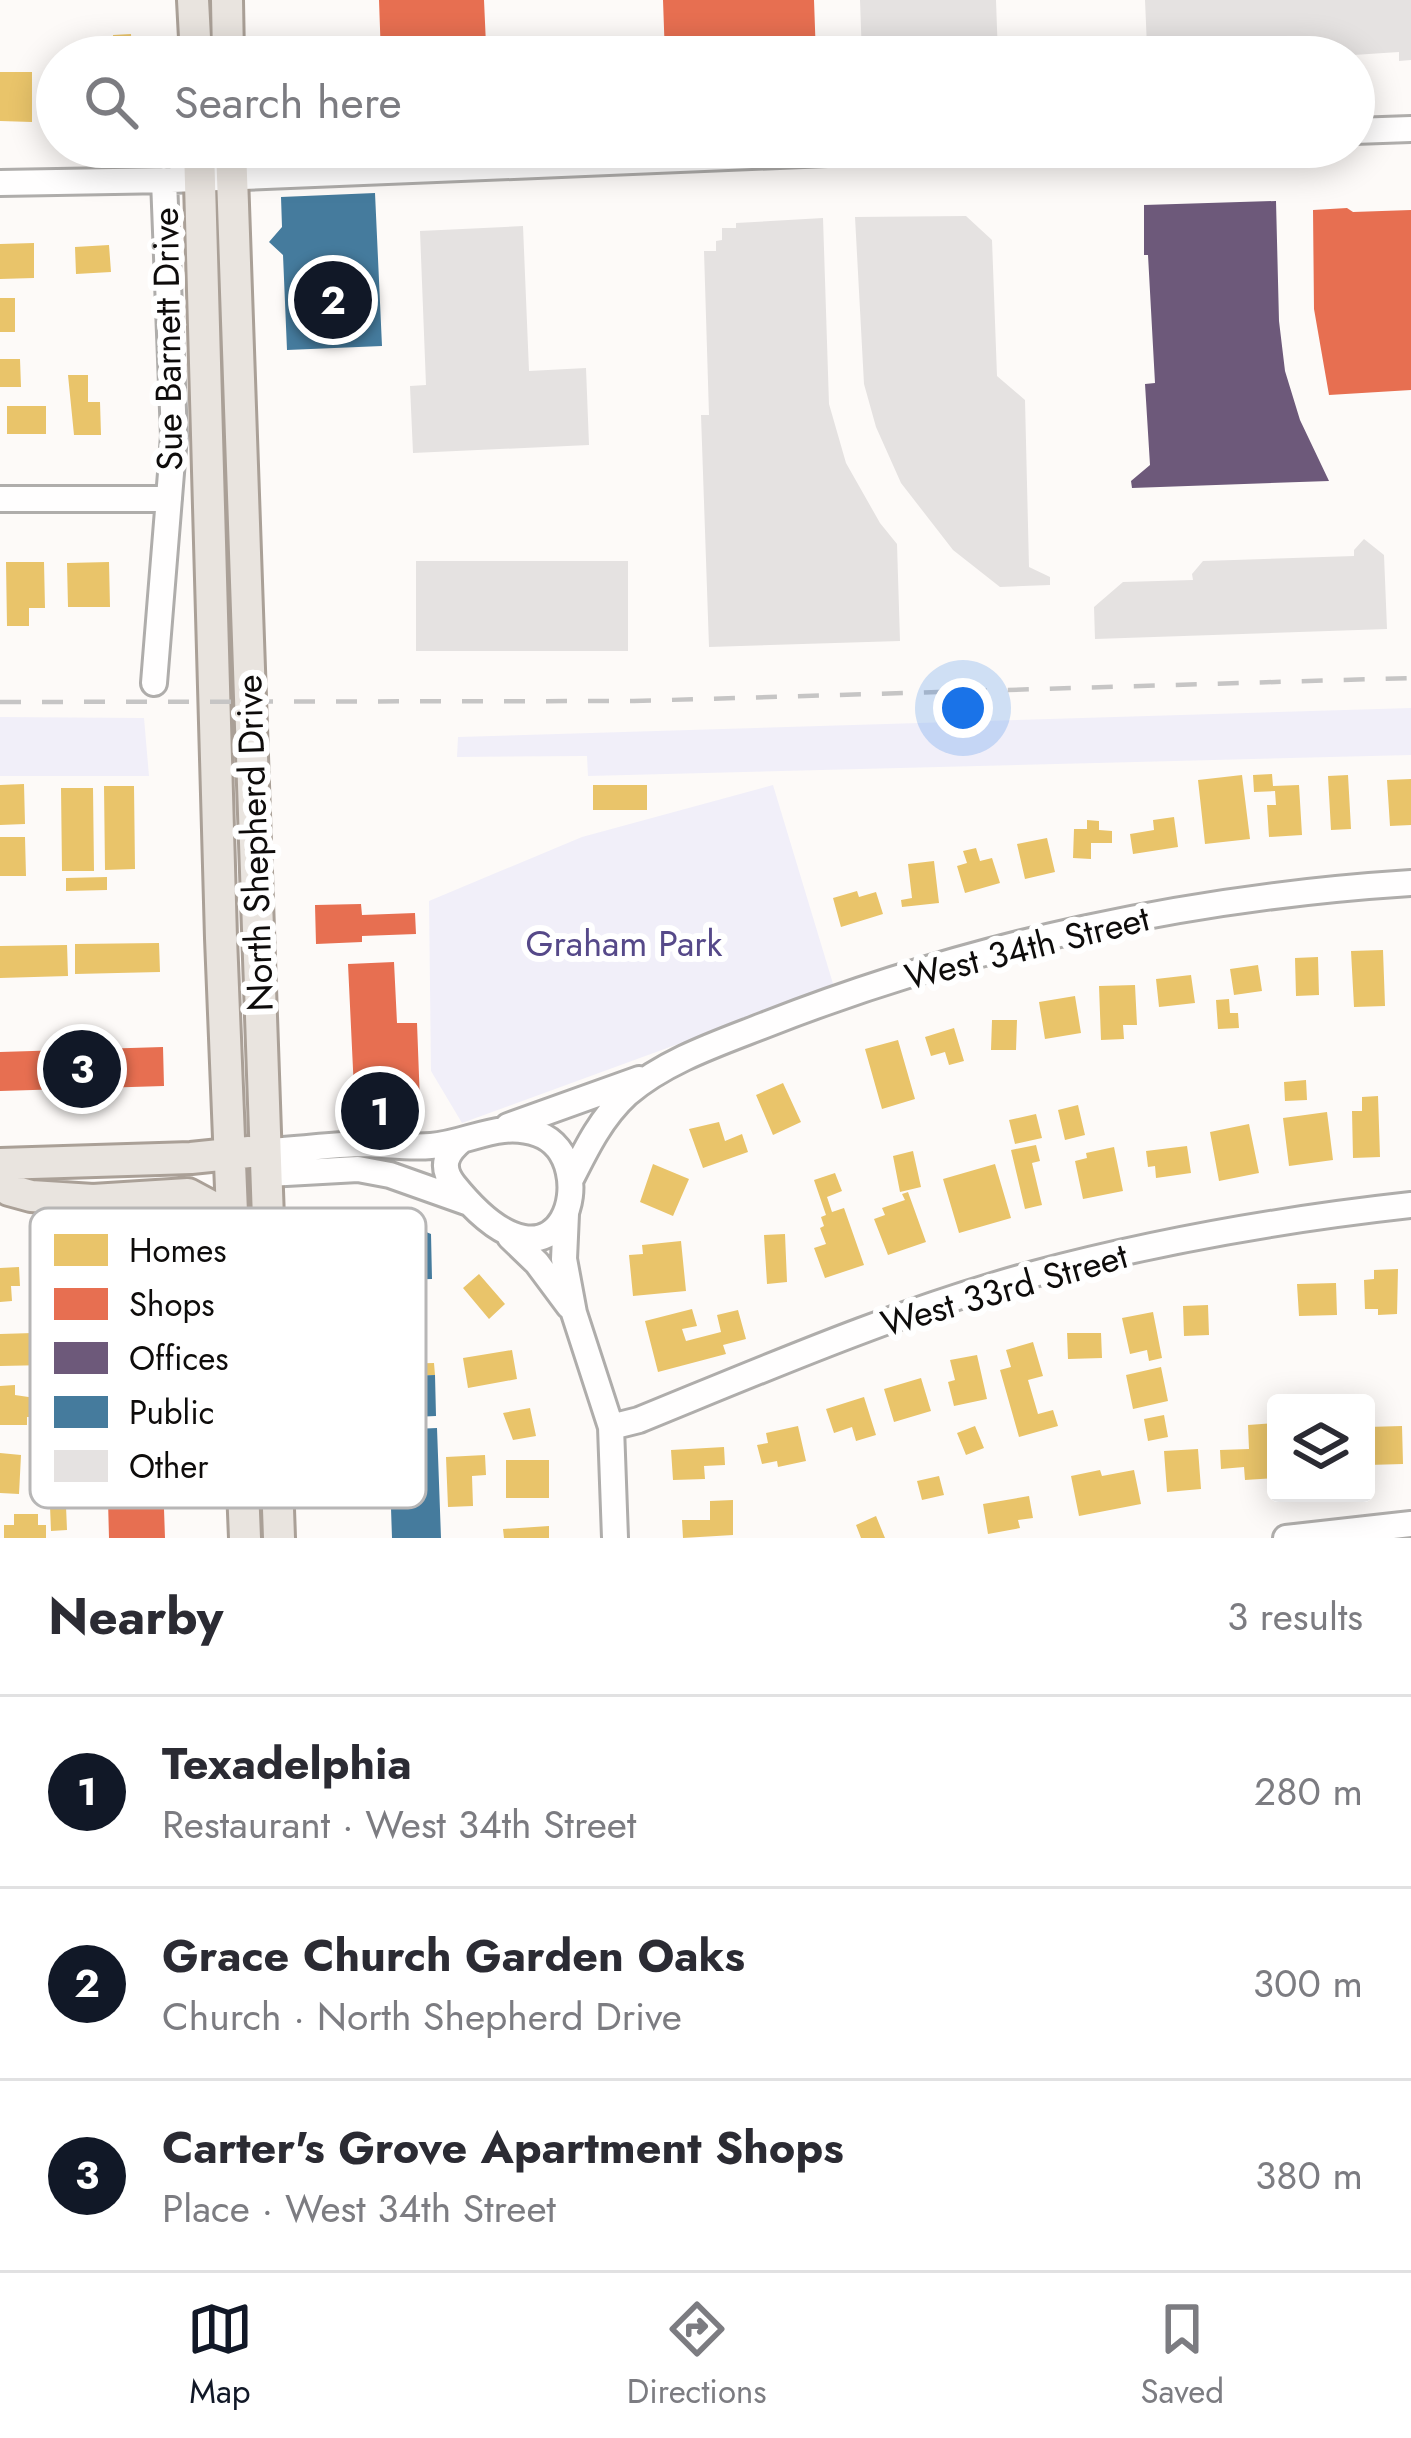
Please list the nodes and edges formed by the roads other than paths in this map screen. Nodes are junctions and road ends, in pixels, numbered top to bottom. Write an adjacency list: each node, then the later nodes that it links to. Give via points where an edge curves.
1 (194, 0): 3 (main road)
2 (227, 0): 4 (main road)
3 (195, 36)
4 (228, 36)
5 (1411, 129): 6 (street)
6 (1375, 130)
7 (189, 168): 10 (street)
8 (200, 168): 20 (main road, North Shepherd Drive)
9 (231, 168): 19 (main road, North Shepherd Drive)
10 (164, 180): 11 (street); 13 (street, Sue Barnett Drive)
11 (0, 183)
12 (0, 499): 13 (street, Sue Barnett Drive)
13 (169, 499): 14 (street, Sue Barnett Drive)
14 (154, 683)
15 (1411, 883): 16 (street, West 34th Street, via 1243,897 1022,944 812,1006)
16 (658, 1073): 17 (street, West 34th Street); 21 (street, West 34th Street, via 613,1108)
17 (504, 1127): 18 (street); 21 (street, via 556,1143)
18 (462, 1140): 19 (street, via 357,1144); 23 (street, via 444,1163)
19 (267, 1162): 20 (main road); 23 (street, via 390,1175); 27 (main road, North Shepherd Drive)
20 (232, 1164): 22 (main road, via 191,1158); 26 (main road, North Shepherd Drive)
21 (572, 1177): 28 (street)
22 (3, 1181): 25 (main road, via 31,1196 199,1197)
23 (469, 1203): 29 (street)
24 (1411, 1204): 31 (street, West 33rd Street, via 1199,1235 1033,1274)
25 (211, 1208)
26 (233, 1208)
27 (268, 1208)
28 (566, 1211): 29 (street, via 537,1240); 30 (street)
29 (508, 1235): 30 (street)
30 (574, 1313): 31 (street)
31 (611, 1427): 37 (street)
32 (244, 1508): 35 (main road, North Shepherd Drive)
33 (278, 1508): 36 (main road, North Shepherd Drive)
34 (1411, 1524): 38 (street)
35 (245, 1538)
36 (279, 1538)
37 (616, 1538)
38 (1286, 1538)

